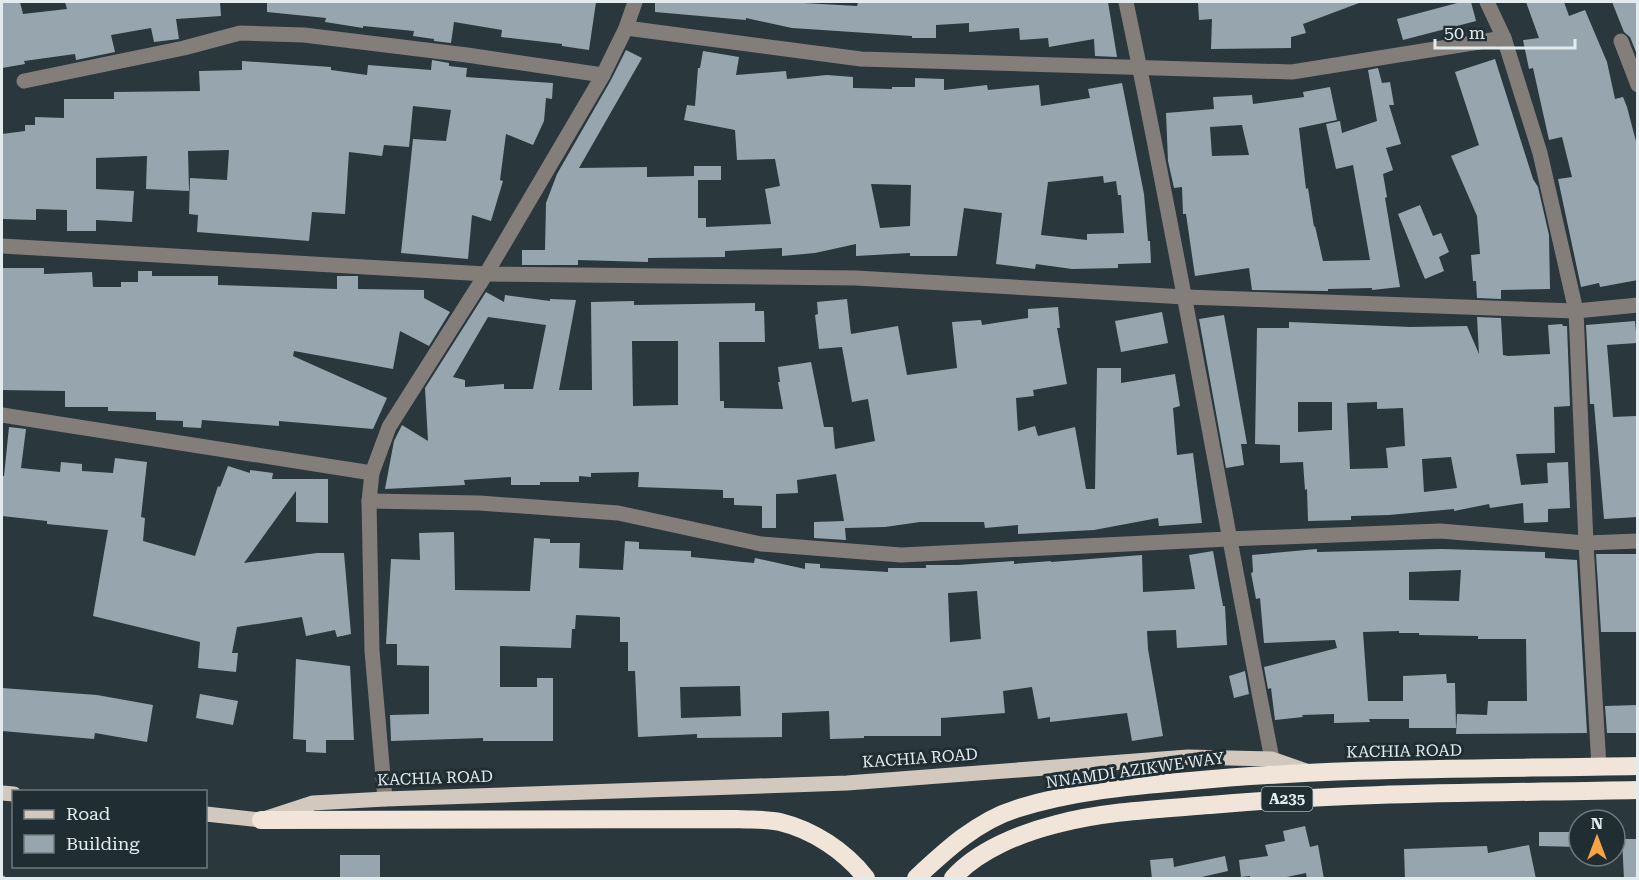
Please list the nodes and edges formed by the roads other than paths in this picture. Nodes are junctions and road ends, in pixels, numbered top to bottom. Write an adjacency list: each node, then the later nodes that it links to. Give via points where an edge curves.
1 (635, 2): 4 (street)
2 (1126, 2): 7 (street)
3 (1487, 2): 5 (street)
4 (626, 27): 7 (street, via 861,59); 8 (street)
5 (1504, 38): 7 (street, via 1292,72); 15 (street, via 1540,153)
6 (1621, 41): 10 (street)
7 (1140, 68): 13 (street)
8 (603, 75): 9 (street, via 304,35 240,33); 12 (street)
9 (24, 81)
10 (1638, 85)
11 (2, 246): 12 (street)
12 (486, 274): 13 (street, via 856,278); 17 (street, via 389,427)
13 (1185, 297): 15 (street); 19 (street)
14 (1638, 305): 15 (street)
15 (1576, 311): 21 (street)
16 (2, 415): 17 (street)
17 (372, 473): 18 (street)
18 (369, 501): 19 (street, via 480,503 618,513 761,544 901,555); 27 (street, via 372,651)
19 (1228, 538): 21 (street, via 1440,531); 22 (street)
20 (1638, 541): 21 (street)
21 (1586, 543): 24 (street)
22 (1272, 759): 25 (main road, KACHIA ROAD); 27 (main road, KACHIA ROAD, via 1188,757 848,783)
23 (1638, 766): 24 (highway, KACHIA ROAD / A235)
24 (1599, 767): 25 (highway, KACHIA ROAD / A235)
25 (1311, 773): 31 (highway, NNAMDI AZIKWE WAY / A235, via 1150,784 1067,796 1014,809 978,827)
26 (1638, 790): 32 (highway, A235, via 1269,799 1096,817 1058,823 1017,837 992,848)
27 (385, 799): 29 (main road, KACHIA ROAD, via 313,803)
28 (207, 814): 29 (main road, KACHIA ROAD)
29 (261, 820): 30 (highway, via 779,822 807,831 838,849)
30 (866, 879)
31 (916, 879)
32 (954, 879)

